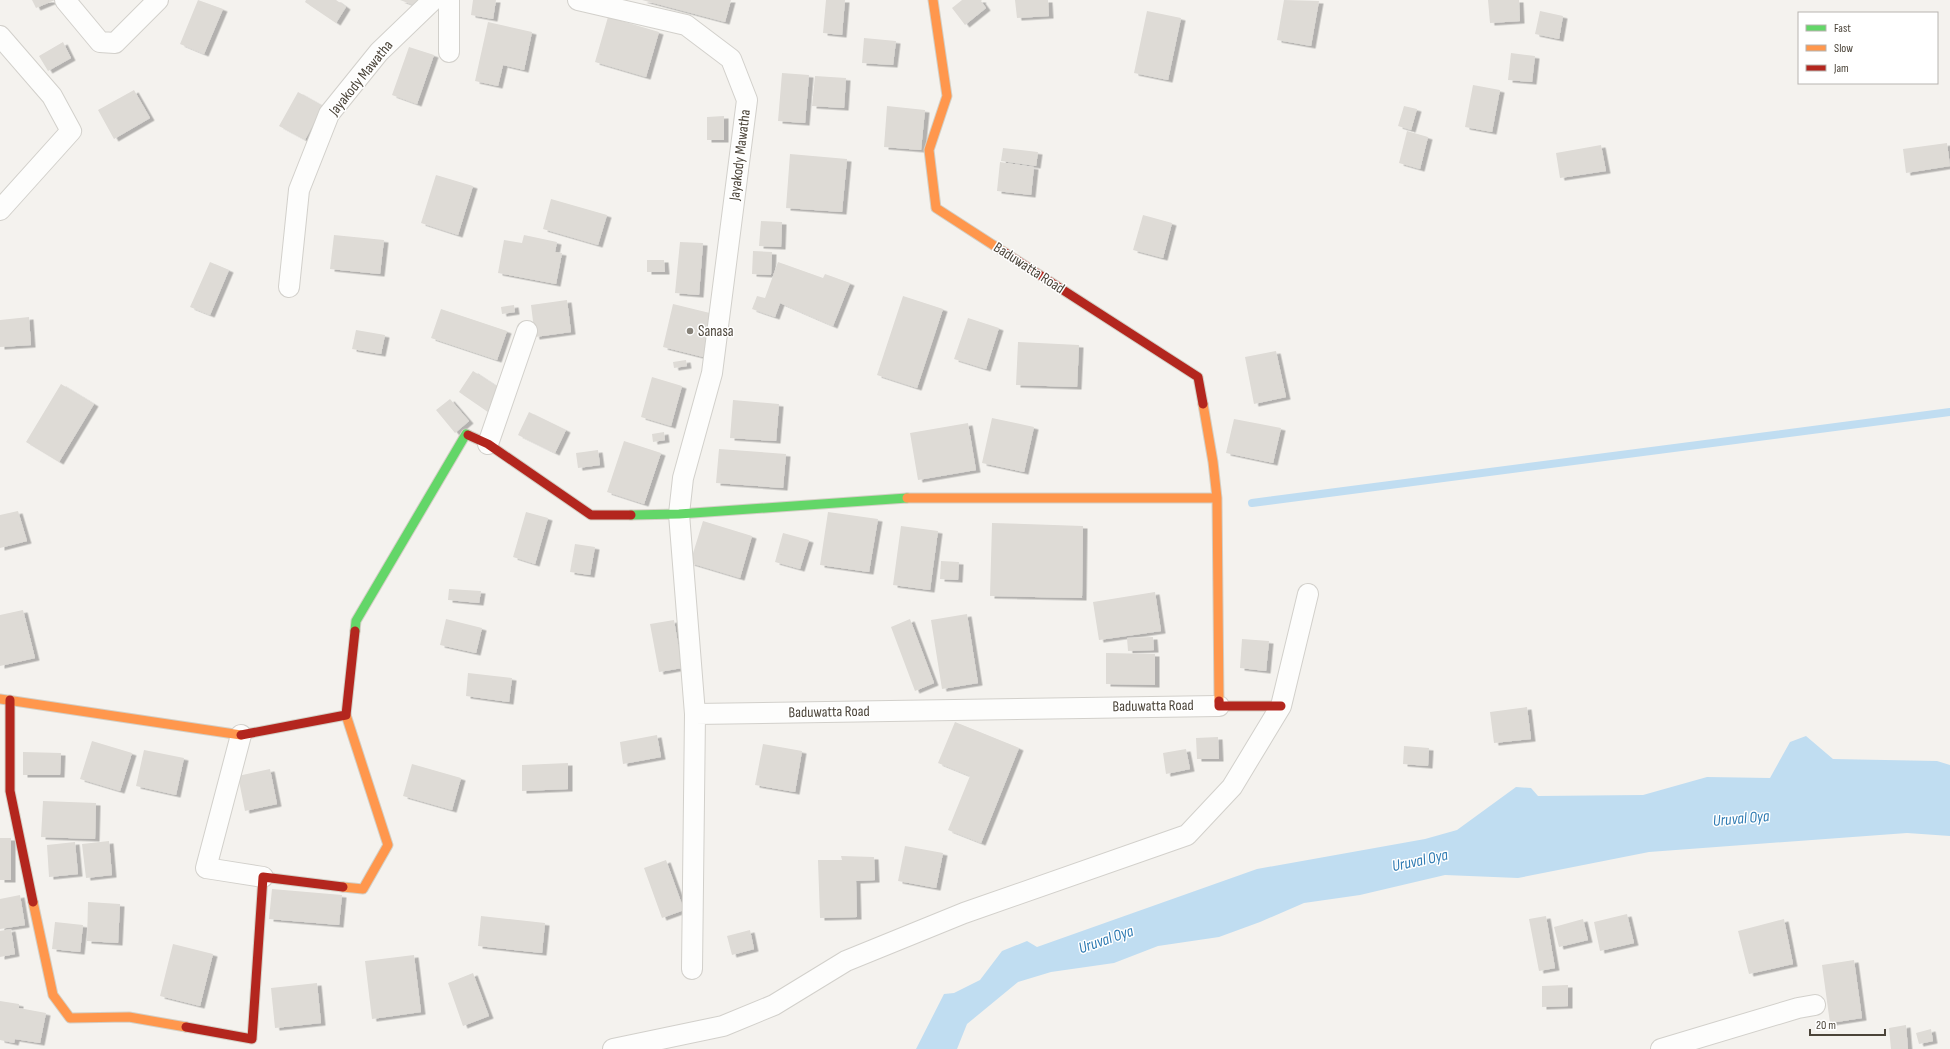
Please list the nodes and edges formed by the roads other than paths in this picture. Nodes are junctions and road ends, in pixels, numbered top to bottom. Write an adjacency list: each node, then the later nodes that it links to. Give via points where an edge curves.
1 (65, 0): 2 (street, via 100,42 115,43)
2 (158, 0)
3 (433, 0): 10 (street, Jayakody Mawatha, via 379,52 329,114 299,190)
4 (450, 0): 8 (street)
5 (578, 0): 14 (street, Jayakody Mawatha, via 686,26 731,59 747,100 712,373 683,478)
6 (933, 0): 13 (street, Baduwatta Road, via 946,96 929,150 936,208 1198,377)
7 (0, 36): 9 (street, via 52,96 71,131)
8 (449, 52)
9 (0, 210)
10 (289, 287)
11 (527, 331): 12 (street)
12 (488, 444): 14 (street, via 591,515); 21 (street, via 466,434 356,621)
13 (1217, 498): 14 (street, via 925,498); 18 (street, Baduwatta Road)
14 (685, 513): 20 (street, Jayakody Mawatha)
15 (1308, 594): 19 (street)
16 (0, 699): 17 (street)
17 (10, 700): 22 (street); 26 (street, via 10,791 53,995 70,1018 128,1016)
18 (1219, 706): 19 (street, Baduwatta Road); 20 (street, Baduwatta Road)
19 (1281, 706): 27 (street, via 1232,787 1187,835 956,916 846,961 774,1005 723,1026)
20 (695, 714): 24 (street)
21 (346, 715): 22 (street); 23 (street, via 388,845 364,889)
22 (241, 735): 23 (street, via 206,868)
23 (263, 877): 26 (street)
24 (692, 969)
25 (1815, 1005): 28 (street)
26 (252, 1044)
27 (613, 1049)
28 (1661, 1049)

